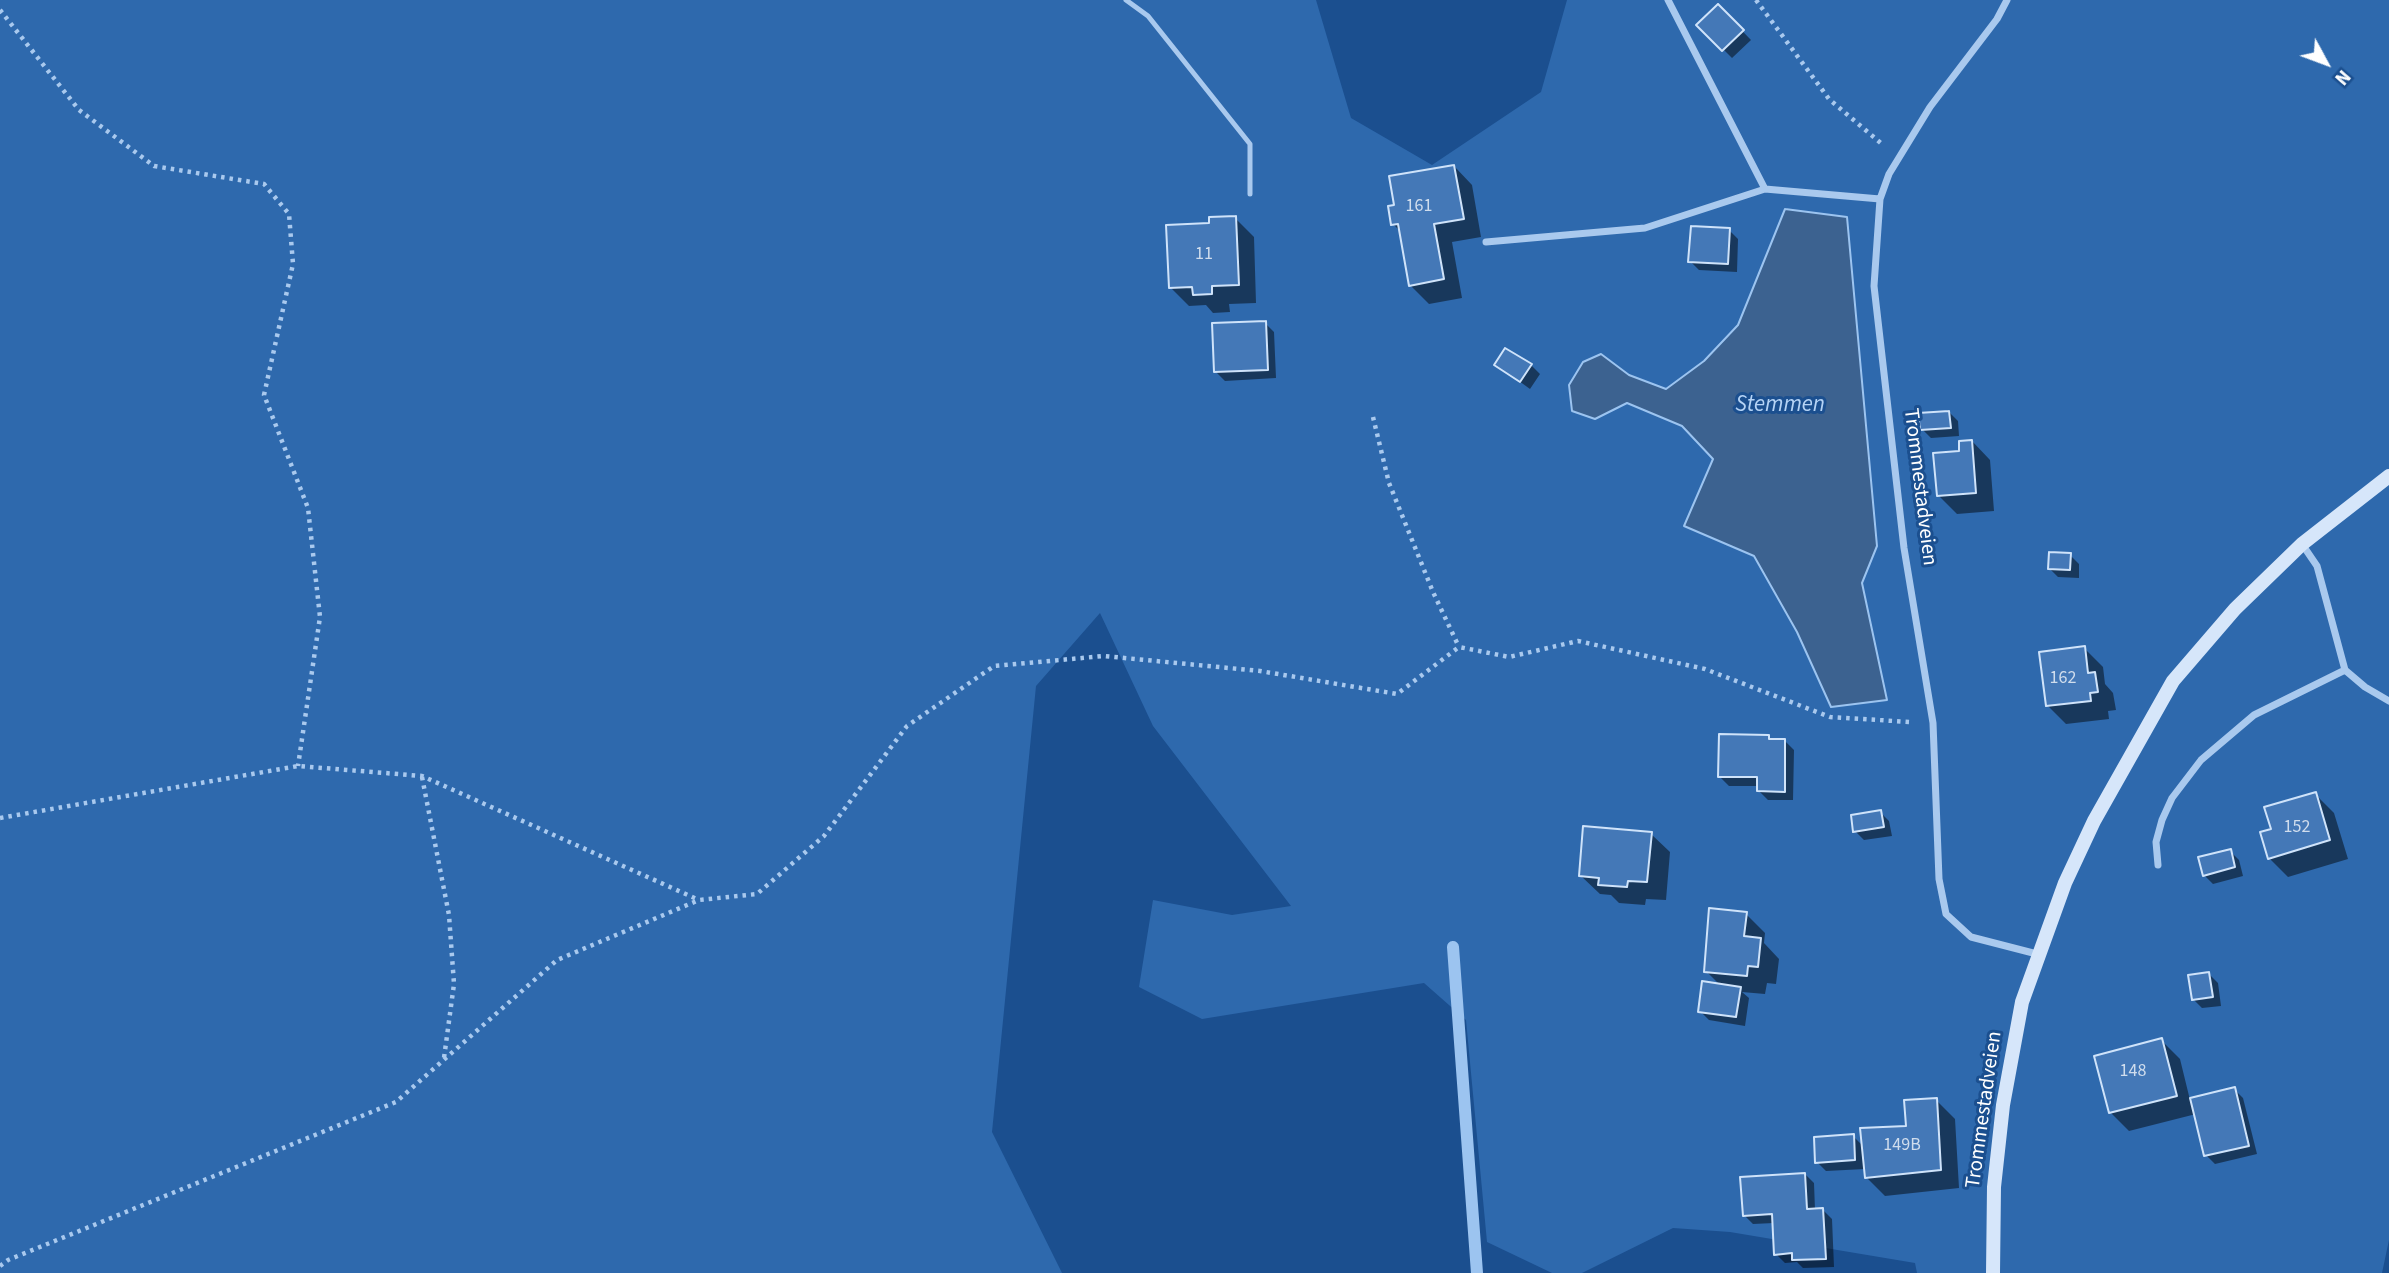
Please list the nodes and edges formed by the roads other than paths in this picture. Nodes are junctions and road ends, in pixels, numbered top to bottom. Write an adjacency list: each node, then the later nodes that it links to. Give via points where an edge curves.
1 (1126, 0): 5 (lane, via 1148,16 1250,144)
2 (1668, 0): 4 (street)
3 (2007, 0): 6 (street, Trommestadveien, via 1930,107 1898,158)
4 (1765, 189): 6 (street); 7 (street, via 1645,228)
5 (1250, 194)
6 (1880, 199): 13 (street, Trommestadveien, via 1875,299 1904,548 1933,723 1939,879 1946,914 1971,937)
7 (1486, 243)
8 (2389, 475): 9 (main road, Trommestadveien)
9 (2302, 544): 10 (street, via 2317,566); 13 (main road, Trommestadveien, via 2235,609 2173,681 2094,821)
10 (2346, 670): 11 (street); 12 (street, via 2254,715 2201,761 2172,798 2162,820 2156,842)
11 (2389, 701)
12 (2158, 865)
13 (2037, 954): 14 (main road, Trommestadveien, via 2022,1002 2003,1105 1994,1187)
14 (1993, 1273)

